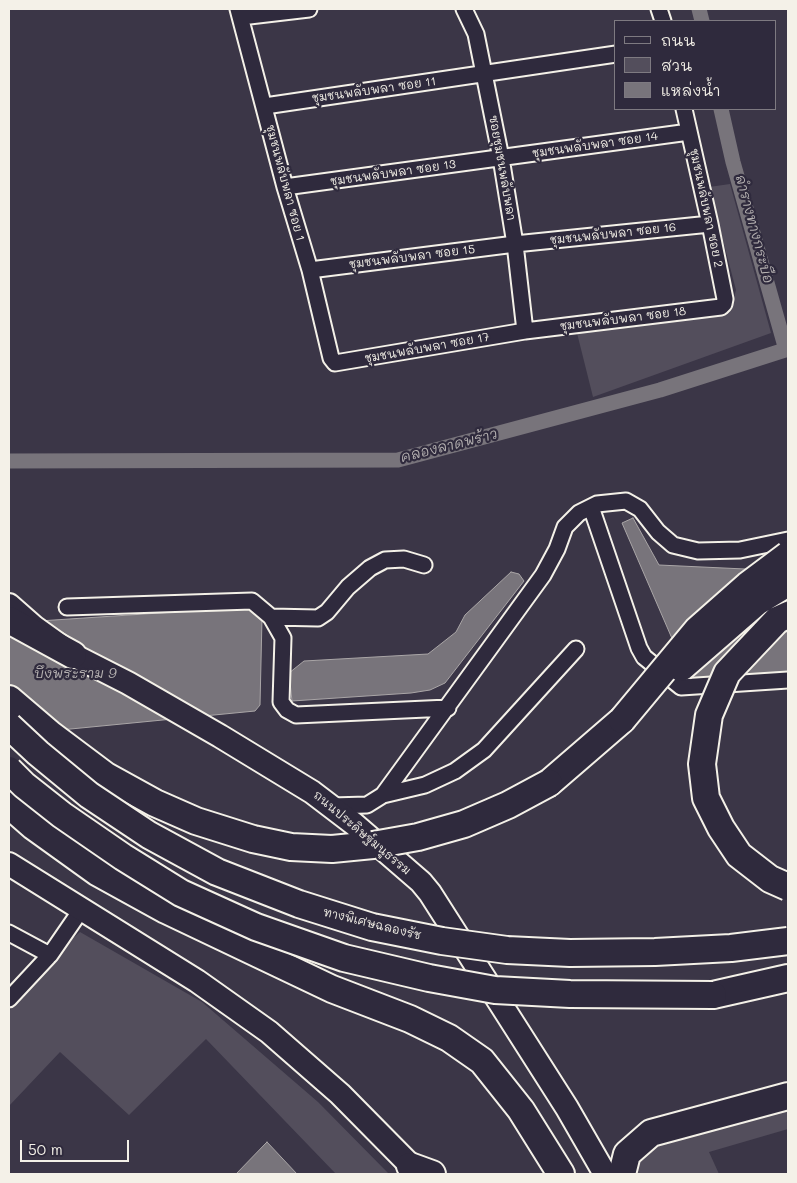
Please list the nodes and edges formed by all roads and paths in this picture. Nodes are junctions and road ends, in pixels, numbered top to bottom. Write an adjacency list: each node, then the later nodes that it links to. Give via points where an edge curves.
1 (310, 9): 3 (street)
2 (464, 9): 5 (street, ซอยชุมชนพลับพลา, via 476,34)
3 (239, 13): 6 (street, ชุมชนพลับพลา ซอย 1)
4 (614, 54): 5 (street, ชุมชนพลับพลา ซอย 11)
5 (484, 73): 6 (street, ชุมชนพลับพลา ซอย 11); 9 (street, ซอยชุมชนพลับพลา)
6 (265, 106): 10 (street, ชุมชนพลับพลา ซอย 1)
7 (684, 110): 8 (street, ชุมชนพลับพลา ซอย 2)
8 (689, 132): 9 (street, ชุมชนพลับพลา ซอย 14); 11 (street, ชุมชนพลับพลา ซอย 2)
9 (501, 158): 10 (street, ชุมชนพลับพลา ซอย 13); 12 (street, ซอยชุมชนพลับพลา)
10 (285, 187): 13 (street, ชุมชนพลับพลา ซอย 1)
11 (710, 224): 12 (street, ชุมชนพลับพลา ซอย 16); 14 (street, ชุมชนพลับพลา ซอย 2, via 725,299)
12 (515, 244): 13 (street, ชุมชนพลับพลา ซอย 15); 15 (street, ซอยชุมชนพลับพลา)
13 (310, 270): 16 (street, ชุมชนพลับพลา ซอย 1)
14 (721, 307): 15 (street, ชุมชนพลับพลา ซอย 18)
15 (525, 331): 16 (street, ชุมชนพลับพลา ซอย 17, via 341,363)
16 (330, 358)
17 (591, 507): 18 (street, via 626,501 634,504 673,545 698,551 740,550); 29 (street, via 644,657 681,687); 31 (street, via 579,513 565,527 543,575)
18 (788, 540)
19 (788, 555): 32 (highway, bridge, via 697,630)
20 (424, 564): 25 (street, via 404,559 385,560 370,568 328,612 318,618)
21 (788, 583): 32 (highway, bridge, via 757,602)
22 (9, 605): 28 (main road, ถนนประดิษฐ์มนูธรรม)
23 (67, 606): 25 (street, via 252,601)
24 (788, 616): 39 (highway, bridge, via 777,620 727,673 708,715 702,764 706,798 739,855 770,879)
25 (271, 617): 31 (street, via 283,638 281,702 296,715)
26 (9, 620): 28 (highway)
27 (576, 649): 35 (street, via 484,750 455,772 424,785)
28 (73, 655): 37 (main road, ถนนประดิษฐ์มนูธรรม, via 220,736)
29 (788, 680)
30 (9, 699): 32 (highway, bridge, via 106,776 154,803 196,821 253,839 291,847 332,849 373,846 418,837 464,824 508,805 549,783)
31 (448, 708): 35 (street)
32 (622, 720)
33 (9, 726): 42 (highway, ทางพิเศษฉลองรัช, bridge, via 89,795 149,835 217,872 299,904 372,926 451,943 570,954 712,949)
34 (9, 770): 46 (highway, bridge, via 62,814 181,893 256,927 344,958 495,990 570,994)
35 (383, 795): 37 (street, via 367,805)
36 (9, 805): 50 (highway, via 97,872 166,910 332,989 449,1038 482,1061 522,1110)
37 (331, 806): 51 (main road, ถนนประดิษฐ์มนูธรรม, via 430,893 567,1108)
38 (9, 864): 40 (main road)
39 (788, 887)
40 (81, 910): 43 (street); 49 (main road, via 197,981 269,1032)
41 (9, 933): 43 (street)
42 (788, 941)
43 (50, 955): 47 (street)
44 (788, 978): 46 (highway)
45 (788, 990): 46 (highway)
46 (713, 994)
47 (9, 999)
48 (788, 1096): 52 (highway, via 651,1133 627,1154)
49 (420, 1171)
50 (561, 1174)
51 (605, 1174)
52 (622, 1174)

